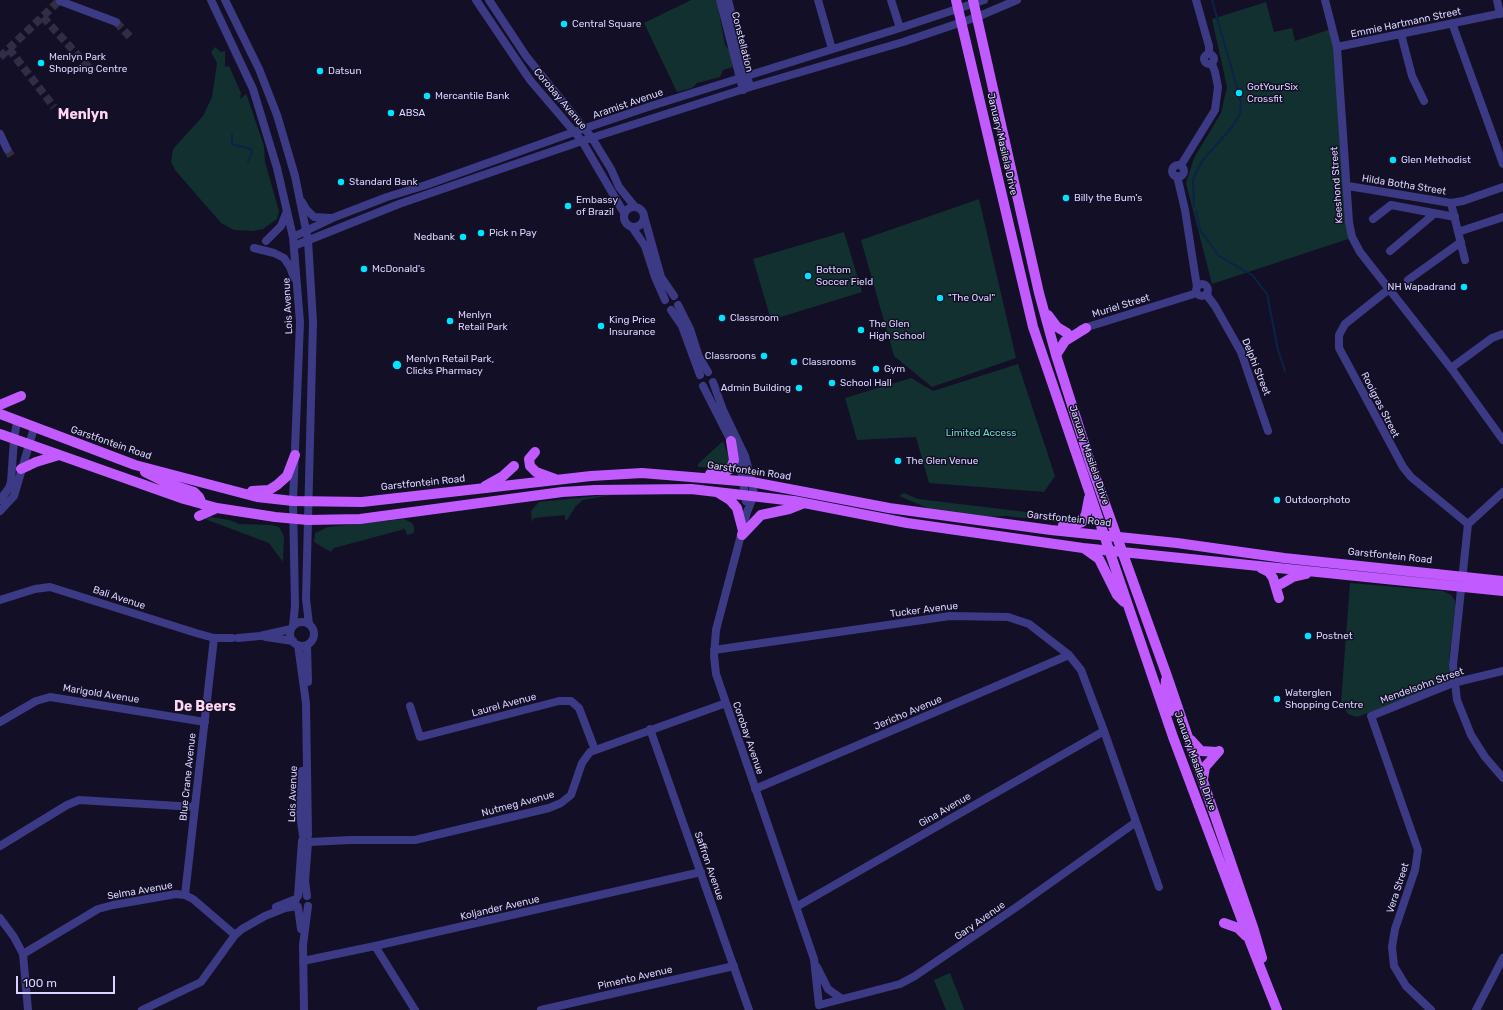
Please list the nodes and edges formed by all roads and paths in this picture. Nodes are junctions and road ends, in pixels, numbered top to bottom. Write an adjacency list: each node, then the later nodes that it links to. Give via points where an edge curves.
1 (211, 0): 41 (street, Lois Avenue, via 253,89 268,135)
2 (225, 0): 38 (street, via 259,70 277,115)
3 (476, 0): 30 (street, Corobay Avenue, via 526,74)
4 (489, 0): 29 (street, Corobay Avenue, via 526,56)
5 (720, 0): 26 (street, Constellation)
6 (728, 0): 26 (street, Constellation)
7 (818, 0): 25 (street)
8 (891, 0): 22 (street)
9 (984, 0): 15 (street, Aramist Avenue)
10 (1017, 0): 18 (street, Aramist Avenue)
11 (1196, 0): 60 (street, via 1208,46 1209,54 1204,60 1207,64 1212,64 1218,87 1215,110 1181,165 1184,173 1177,176)
12 (1325, 0): 24 (street, Keeshond Street)
13 (1497, 0): 17 (street)
14 (60, 1): 19 (street)
15 (974, 2): 16 (street, Aramist Avenue); 18 (main road, January Masilela Drive)
16 (957, 5): 20 (main road, January Masilela Drive); 22 (street, Aramist Avenue)
17 (1501, 14): 21 (street, Emmie Hartmann Street)
18 (977, 17): 20 (street, Aramist Avenue); 66 (main road, January Masilela Drive)
19 (116, 22)
20 (961, 22): 27 (street, Aramist Avenue, via 903,42); 77 (main road, January Masilela Drive, via 1027,306)
21 (1452, 24): 23 (street, Emmie Hartmann Street); 35 (street)
22 (900, 28): 25 (street, Aramist Avenue)
23 (1401, 34): 24 (street, Emmie Hartmann Street); 28 (street, via 1412,76)
24 (1336, 47): 36 (street, Keeshond Street)
25 (832, 50): 26 (street, Aramist Avenue)
26 (744, 77): 27 (street, Constellation); 29 (street, Aramist Avenue)
27 (747, 88): 32 (street, Aramist Avenue)
28 (1424, 101)
29 (585, 129): 30 (street, Aramist Avenue); 32 (street, Corobay Avenue)
30 (574, 132): 33 (street, Corobay Avenue); 45 (street, Aramist Avenue)
31 (0, 134): 34 (street)
32 (592, 138): 33 (street, Aramist Avenue); 40 (street, Corobay Avenue, via 611,168 619,187)
33 (582, 141): 42 (street, Corobay Avenue); 52 (street, Aramist Avenue)
34 (7, 149)
35 (1503, 164)
36 (1348, 186): 39 (street, Hilda Botha Street); 61 (street, Keeshond Street, via 1352,238)
37 (1503, 187): 39 (street, Hilda Botha Street)
38 (298, 196): 45 (street, via 314,217); 52 (street)
39 (1451, 203): 46 (street)
40 (635, 207): 42 (street); 44 (street, Corobay Avenue, via 640,208)
41 (287, 211): 51 (street, Lois Avenue); 53 (street, via 279,229)
42 (624, 213): 49 (street, Corobay Avenue, via 625,222)
43 (1434, 214): 46 (street); 48 (street, via 1391,205); 57 (street)
44 (644, 216): 49 (street, via 640,224); 63 (street, Corobay Avenue, via 661,277)
45 (335, 217): 52 (street, Aramist Avenue)
46 (1455, 217): 50 (street)
47 (1503, 217): 50 (street)
48 (1374, 219)
49 (632, 227): 64 (street, Corobay Avenue, via 645,246)
50 (1458, 232): 54 (street)
51 (293, 236): 52 (street, Aramist Avenue); 55 (street, Lois Avenue)
52 (307, 236): 55 (street, Aramist Avenue); 106 (street, via 313,322)
53 (266, 241)
54 (1460, 242): 58 (street); 59 (street)
55 (294, 246): 62 (street, Lois Avenue)
56 (254, 248): 62 (street, via 284,258 290,266)
57 (1390, 251)
58 (1465, 260)
59 (1408, 280)
60 (1199, 288): 67 (street, Muriel Street); 83 (street, Delphi Street, via 1200,296 1206,294 1215,306 1241,352)
61 (1389, 289): 72 (street, Keeshond Street); 114 (street, Rooigras Street, via 1345,324 1339,335 1339,348 1403,467 1411,477)
62 (298, 290): 91 (street, Lois Avenue, via 300,350)
63 (674, 296): 64 (street, via 668,296); 65 (street, Corobay Avenue, via 677,298)
64 (665, 300): 65 (street, Corobay Avenue, via 665,306)
65 (675, 307): 73 (street, Corobay Avenue, via 688,324 698,356); 74 (street, Corobay Avenue)
66 (1043, 308): 68 (main road, via 1057,327); 70 (main road, January Masilela Drive)
67 (1086, 328): 68 (street, Muriel Street); 71 (main road, via 1065,341)
68 (1067, 334): 70 (street, Muriel Street)
69 (1503, 334): 72 (street, via 1492,338)
70 (1052, 338): 71 (main road, January Masilela Drive); 77 (main road, via 1045,348)
71 (1056, 355): 118 (main road, January Masilela Drive)
72 (1451, 368): 86 (street, Keeshond Street)
73 (708, 372): 74 (street); 75 (street, Corobay Avenue, via 712,375)
74 (700, 375): 76 (street, Corobay Avenue, via 699,380)
75 (713, 382): 76 (street); 97 (street, Corobay Avenue, via 745,456)
76 (703, 386): 87 (street, Corobay Avenue)
77 (1053, 388): 103 (main road, January Masilela Drive)
78 (22, 396): 79 (main road)
79 (0, 405)
80 (0, 414): 81 (main road, Garstfontein Road)
81 (17, 422): 82 (main road, Garstfontein Road); 85 (street)
82 (34, 428): 88 (street); 92 (main road, Garstfontein Road)
83 (1268, 431)
84 (0, 434): 85 (main road)
85 (14, 439): 88 (main road); 104 (street, via 11,482)
86 (1503, 440)
87 (731, 441): 95 (main road, via 734,460 731,468 725,472); 97 (street, Corobay Avenue)
88 (29, 445): 90 (main road); 94 (street)
89 (535, 452): 96 (main road, via 529,459 530,466 536,472)
90 (59, 455): 94 (main road); 108 (main road)
91 (295, 456): 100 (main road, via 287,476 278,485 260,491); 105 (street, Lois Avenue)
92 (135, 465): 100 (main road, Garstfontein Road); 108 (main road, via 167,483 194,492)
93 (514, 466): 98 (main road, via 503,476)
94 (21, 469): 110 (street, via 14,496)
95 (700, 477): 96 (main road, Garstfontein Road, via 642,473); 97 (main road, Garstfontein Road)
96 (557, 480): 98 (main road, Garstfontein Road)
97 (748, 482): 102 (street, Corobay Avenue); 115 (main road, Garstfontein Road, via 889,508)
98 (480, 489): 106 (main road, Garstfontein Road, via 362,502)
99 (716, 491): 102 (main road); 113 (main road, via 666,488 595,490 360,519); 116 (main road, via 737,508)
100 (234, 492): 105 (main road, Garstfontein Road)
101 (1503, 492): 114 (street)
102 (750, 495): 107 (main road); 116 (street, Corobay Avenue)
103 (1089, 495): 115 (main road, via 1082,522 1073,526 1058,525); 117 (main road, January Masilela Drive)
104 (0, 500)
105 (293, 500): 106 (main road, Garstfontein Road); 112 (street, Lois Avenue)
106 (308, 501): 113 (street)
107 (804, 503): 116 (main road, via 761,515); 119 (main road, via 927,526)
108 (202, 504): 109 (main road)
109 (217, 508): 111 (main road); 112 (main road)
110 (0, 511)
111 (199, 516)
112 (293, 519): 113 (main road); 133 (street, Lois Avenue, via 296,606)
113 (308, 520): 132 (street, via 306,599)
114 (1468, 524): 124 (street)
115 (1051, 530): 117 (main road, Garstfontein Road)
116 (743, 533): 138 (street, Corobay Avenue, via 716,630)
117 (1104, 535): 118 (main road, Garstfontein Road); 120 (main road, January Masilela Drive)
118 (1117, 536): 121 (main road, January Masilela Drive); 124 (main road, Garstfontein Road, via 1284,558)
119 (1083, 548): 120 (main road); 131 (main road, via 1099,560 1117,595)
120 (1109, 550): 121 (main road); 131 (main road, January Masilela Drive)
121 (1122, 551): 122 (main road); 141 (main road, January Masilela Drive)
122 (1257, 566): 123 (main road); 129 (main road, via 1269,572)
123 (1313, 572): 126 (main road, via 1293,577); 127 (main road)
124 (1462, 576): 125 (main road, Garstfontein Road); 127 (street)
125 (1503, 581)
126 (1281, 584)
127 (1461, 587): 128 (main road); 143 (street)
128 (1503, 591)
129 (1279, 598)
130 (0, 600): 135 (street, Bali Avenue, via 35,588 50,587)
131 (1127, 605): 152 (main road, January Masilela Drive)
132 (309, 624): 133 (street, via 303,622); 137 (street, via 314,636)
133 (292, 628): 134 (street, Bali Avenue); 136 (street, via 290,636)
134 (260, 636): 135 (street, Bali Avenue); 136 (street, Bali Avenue)
135 (214, 638): 148 (street, Blue Crane Avenue)
136 (295, 643): 137 (street); 142 (street, Lois Avenue)
137 (307, 645): 142 (street, Lois Avenue)
138 (714, 650): 139 (street, Tucker Avenue, via 964,615 1008,617 1024,621 1034,626); 144 (street, Corobay Avenue, via 716,674)
139 (1069, 656): 151 (street, Tucker Avenue, via 1083,675); 157 (street, Jericho Avenue)
140 (1503, 671): 143 (street, Mendelsohn Street)
141 (1167, 676): 149 (main road, January Masilela Drive); 152 (main road, via 1165,692 1178,734)
142 (305, 677): 161 (street, Lois Avenue, via 305,752 300,801)
143 (1453, 683): 146 (street, Mendelsohn Street); 155 (street, via 1473,740)
144 (726, 703): 150 (street, Nutmeg Avenue); 157 (street, Corobay Avenue)
145 (410, 706): 153 (street, Laurel Avenue, via 420,737 559,701 571,701 578,708)
146 (1371, 716): 192 (street, Vera Street, via 1418,850 1415,870 1395,929 1392,947 1394,966 1406,986)
147 (0, 722): 148 (street, Marigold Avenue, via 36,701 50,697)
148 (205, 722): 159 (street, Blue Crane Avenue)
149 (1182, 722): 154 (main road, January Masilela Drive); 156 (main road, via 1198,749 1204,752 1218,751 1204,767)
150 (650, 729): 153 (street, Nutmeg Avenue); 163 (street, Saffron Avenue)
151 (1104, 731): 160 (street, Tucker Avenue); 168 (street, Gina Avenue)
152 (1174, 740): 158 (main road, January Masilela Drive)
153 (595, 750): 161 (street, Nutmeg Avenue, via 584,759 570,795 555,806 415,840)
154 (1195, 760): 156 (main road, January Masilela Drive); 158 (main road, via 1192,772)
155 (1503, 778)
156 (1203, 783): 165 (main road, January Masilela Drive)
157 (755, 789): 168 (street, Corobay Avenue)
158 (1194, 791): 169 (main road, January Masilela Drive)
159 (195, 807): 162 (street, via 79,800); 166 (street, Blue Crane Avenue)
160 (1136, 822): 164 (street, Tucker Avenue); 183 (street, Gary Avenue, via 994,924 916,976 900,984)
161 (307, 839): 167 (street, Lois Avenue)
162 (0, 846)
163 (701, 872): 176 (street, Koljander Avenue); 180 (street, Saffron Avenue)
164 (1159, 887)
165 (1242, 894): 169 (main road); 172 (main road, January Masilela Drive)
166 (185, 895): 173 (street, Selma Avenue, via 194,899); 177 (street, Selma Avenue, via 176,894 98,909)
167 (299, 901): 173 (street, via 265,916); 175 (street, Lois Avenue); 175 (street, Lois Avenue, via 303,908 308,906)
168 (796, 907): 181 (street, Corobay Avenue)
169 (1239, 913): 172 (main road); 174 (main road, January Masilela Drive)
170 (0, 918): 177 (street, via 14,936)
171 (1224, 923): 174 (main road, via 1238,928)
172 (1253, 927): 182 (main road, January Masilela Drive)
173 (235, 935): 186 (street, via 201,982)
174 (1249, 939): 182 (main road, January Masilela Drive)
175 (303, 945): 179 (street, Lois Avenue)
176 (375, 946): 179 (street, Koljander Avenue); 188 (street)
177 (23, 954): 185 (street)
178 (1503, 958): 193 (street)
179 (303, 961): 187 (street, Lois Avenue)
180 (734, 966): 189 (street, Pimento Avenue); 190 (street, Saffron Avenue)
181 (816, 966): 183 (street, Corobay Avenue, via 828,990); 184 (street, Corobay Avenue)
182 (1272, 995): 191 (main road, January Masilela Drive)
183 (842, 999): 184 (street, Gary Avenue)
184 (819, 1005)
185 (28, 1010)
186 (142, 1010)
187 (304, 1010)
188 (416, 1010)
189 (541, 1010)
190 (749, 1010)
191 (1277, 1010)
192 (1431, 1010)
193 (1476, 1010)

